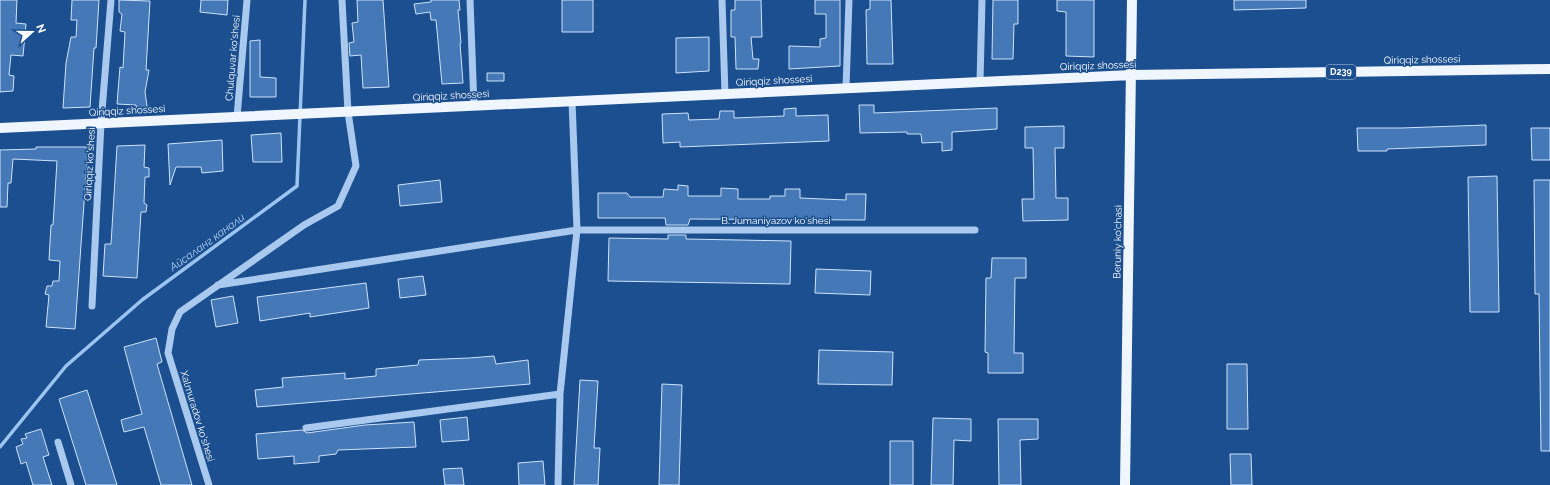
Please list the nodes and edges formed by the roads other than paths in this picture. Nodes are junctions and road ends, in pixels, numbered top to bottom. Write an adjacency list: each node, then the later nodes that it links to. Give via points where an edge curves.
1 (111, 0): 18 (street, Qiriqqiz ko'shesi)
2 (247, 0): 17 (street, Chulquvar ko'shesi)
3 (342, 0): 16 (street)
4 (470, 0): 15 (street)
5 (722, 0): 13 (street)
6 (849, 0): 12 (street)
7 (982, 0): 11 (street)
8 (1132, 0): 10 (main road, Beruniy ko'chasi)
9 (1550, 69): 10 (main road, Qiriqqiz shossesi / D239)
10 (1131, 75): 11 (main road, Qiriqqiz shossesi); 30 (main road, Beruniy ko'chasi)
11 (980, 82): 12 (main road, Qiriqqiz shossesi)
12 (846, 88): 13 (main road, Qiriqqiz shossesi)
13 (725, 94): 14 (main road, Qiriqqiz shossesi)
14 (572, 101): 15 (main road, Qiriqqiz shossesi); 20 (street)
15 (474, 106): 16 (main road, Qiriqqiz shossesi)
16 (348, 112): 17 (main road, Qiriqqiz shossesi); 22 (street, via 356,166 338,206 304,225)
17 (237, 117): 18 (main road, Qiriqqiz shossesi)
18 (101, 123): 19 (main road, Qiriqqiz shossesi); 23 (street, Qiriqqiz ko'shesi)
19 (0, 128)
20 (577, 230): 21 (street, B. Jumaniyazov ko'shesi); 22 (street, B. Jumaniyazov ko'shesi); 24 (street)
21 (975, 230)
22 (218, 285): 28 (street, Xalmuradov ko'shesi, via 180,312 172,329 168,353)
23 (92, 306)
24 (560, 394): 25 (street); 29 (street)
25 (306, 428)
26 (58, 442): 27 (street)
27 (71, 485)
28 (209, 485)
29 (558, 485)
30 (1125, 485)

